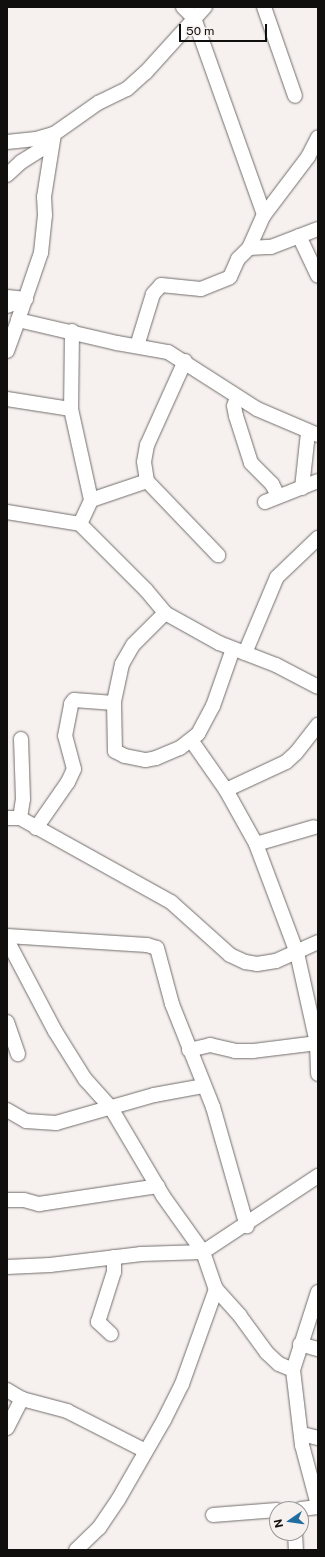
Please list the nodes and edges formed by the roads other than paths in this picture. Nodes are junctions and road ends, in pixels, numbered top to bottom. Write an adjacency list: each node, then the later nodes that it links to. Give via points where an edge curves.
1 (182, 7): 4 (street)
2 (205, 7): 4 (street)
3 (264, 7): 5 (street)
4 (194, 18): 7 (street, via 146,72 127,89 98,103); 10 (street)
5 (295, 96)
6 (318, 137): 10 (street, via 308,157)
7 (52, 138): 8 (street); 9 (street); 16 (street, via 41,253)
8 (7, 142)
9 (7, 175)
10 (264, 216): 13 (street)
11 (318, 229): 12 (street)
12 (298, 236): 13 (street, via 271,247); 14 (street)
13 (249, 248): 20 (street, via 238,259 230,277 218,283 201,289 161,285 153,294)
14 (318, 276)
15 (7, 297): 16 (street)
16 (26, 299): 17 (street); 18 (street)
17 (7, 306)
18 (18, 320): 19 (street); 21 (street)
19 (72, 331): 20 (street); 25 (street)
20 (137, 346): 22 (street, via 168,352)
21 (7, 351)
22 (186, 361): 23 (street); 27 (street, via 147,445 144,462)
23 (237, 397): 26 (street); 30 (street, via 234,406 236,416 251,463 272,484)
24 (7, 399): 25 (street)
25 (71, 409): 31 (street)
26 (313, 434): 29 (street)
27 (147, 481): 31 (street); 36 (street)
28 (318, 481): 29 (street)
29 (302, 488): 30 (street)
30 (278, 496): 32 (street)
31 (92, 500): 34 (street)
32 (265, 502)
33 (7, 512): 34 (street)
34 (80, 524): 37 (street, via 146,590)
35 (318, 538): 38 (street, via 277,577)
36 (218, 555)
37 (165, 613): 38 (street); 40 (street, via 126,655)
38 (239, 651): 39 (street, via 276,665); 43 (street, via 205,725)
39 (318, 687)
40 (114, 703): 43 (street, via 115,751 124,756 146,760 156,758); 47 (street, via 74,700 71,704 65,736 74,768 68,782)
41 (318, 725): 44 (street, via 286,762)
42 (21, 739): 45 (street, via 23,799)
43 (191, 740): 44 (street)
44 (226, 790): 48 (street)
45 (14, 818): 47 (street)
46 (314, 827): 48 (street)
47 (36, 828): 52 (street, via 171,902 230,955 257,964 276,961)
48 (256, 844): 52 (street)
49 (7, 936): 55 (street, via 146,945 156,948 172,1004)
50 (318, 942): 52 (street)
51 (9, 948): 59 (street, via 85,1079)
52 (297, 953): 54 (street)
53 (7, 1022): 56 (street)
54 (317, 1043): 55 (street, via 253,1051 210,1045); 57 (street)
55 (189, 1050): 58 (street)
56 (18, 1054)
57 (318, 1074)
58 (204, 1086): 59 (street, via 154,1095); 64 (street, via 213,1107)
59 (111, 1108): 60 (street, via 74,1119 39,1124 26,1121); 62 (street)
60 (7, 1110)
61 (318, 1176): 64 (street, via 268,1207)
62 (158, 1186): 63 (street, via 39,1204 24,1200); 65 (street)
63 (7, 1200)
64 (246, 1226): 65 (street)
65 (203, 1252): 66 (street); 68 (street)
66 (114, 1257): 67 (street); 70 (street, via 114,1272 98,1322)
67 (7, 1270)
68 (216, 1289): 73 (street, via 267,1353 279,1364); 79 (street, via 182,1384)
69 (318, 1292): 71 (street)
70 (111, 1334)
71 (300, 1344): 72 (street); 73 (street)
72 (318, 1349)
73 (293, 1370): 77 (street)
74 (7, 1390): 75 (street)
75 (22, 1399): 76 (street); 79 (street, via 67,1411)
76 (7, 1428)
77 (302, 1434): 78 (street); 80 (street, via 305,1462)
78 (318, 1438)
79 (144, 1450): 83 (street, via 118,1500 98,1528)
80 (318, 1506)
81 (269, 1511): 82 (street)
82 (214, 1515)
83 (76, 1550)

